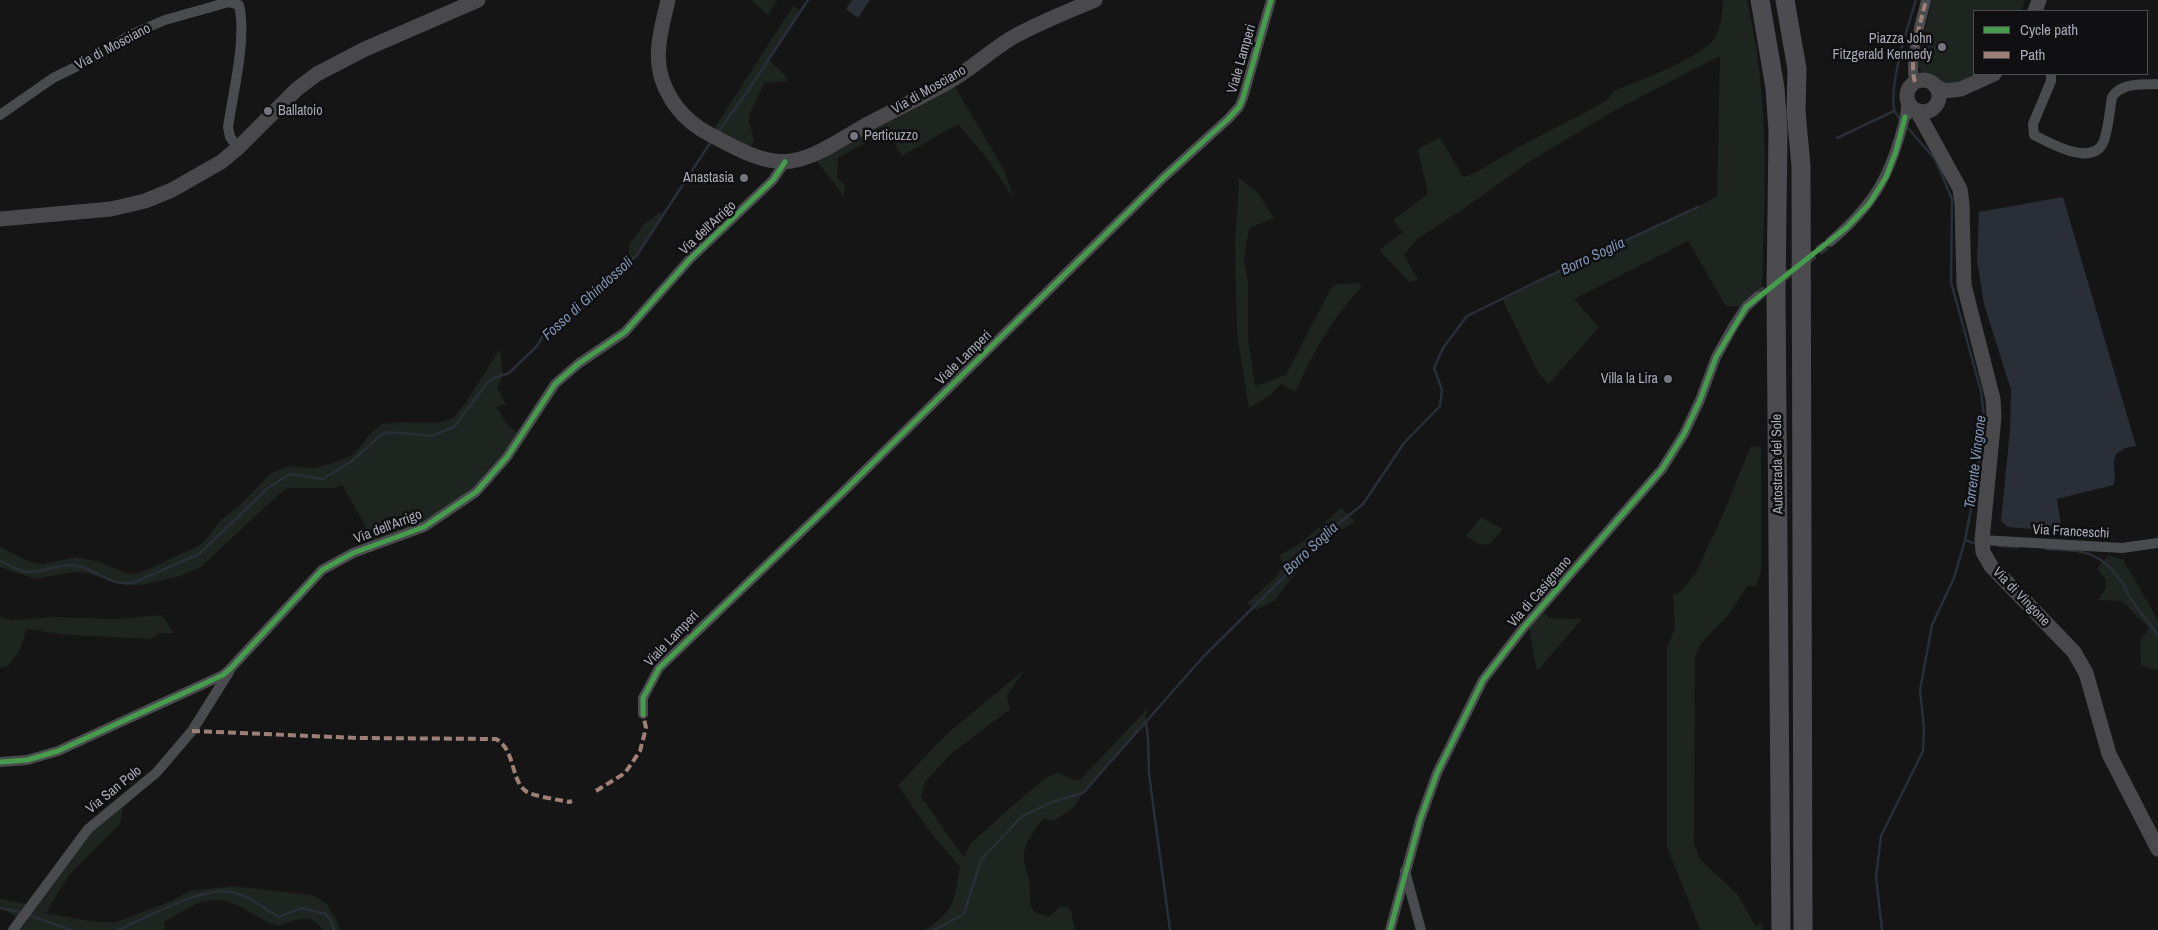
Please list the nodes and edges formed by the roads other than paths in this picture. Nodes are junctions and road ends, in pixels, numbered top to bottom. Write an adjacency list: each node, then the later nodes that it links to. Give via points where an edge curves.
1 (478, 0): 16 (main road, via 365,49 318,74 297,89)
2 (668, 0): 17 (main road, Via di Mosciano, via 658,45 661,74 673,103 684,117 716,138 756,156)
3 (1095, 0): 17 (main road, Via di Mosciano, via 1015,36 951,80 818,151)
4 (1272, 0): 24 (street, Viale Lamperi, via 1243,98 1234,113 1163,178 846,490 659,668 643,698)
5 (1760, 0): 31 (highway, Autostrada del Sole, via 1775,88 1778,131 1776,304)
6 (1785, 0): 32 (highway, Autostrada del Sole, via 1797,69 1796,112 1801,166)
7 (1926, 0): 10 (street, via 1912,75)
8 (1992, 75): 13 (main road)
9 (2051, 75): 11 (street, via 2033,124 2034,135 2080,154 2091,153 2104,142 2112,97 2116,91 2122,87)
10 (1915, 82): 12 (main road, via 1925,80); 14 (main road, via 1908,89)
11 (2158, 84)
12 (1934, 85): 13 (main road, via 1944,91); 14 (main road, via 1938,97)
13 (1961, 89): 14 (main road)
14 (1918, 108): 19 (street, via 1902,130 1886,177 1869,204); 21 (main road, Via di Vingone, via 1930,137 1960,189 1964,285 1993,399)
15 (0, 115): 16 (street, Via di Mosciano, via 53,78 102,54 130,35 165,20 229,2 238,5 241,16 228,127)
16 (238, 148): 18 (main road, via 196,178 145,201 111,209)
17 (784, 162): 23 (street, Via dell'Arrigo, via 773,180 690,259 625,332 555,384 507,457 476,492 424,527 353,552 322,570)
18 (0, 219)
19 (1830, 242)
20 (1758, 296): 27 (street, Via di Casignano, via 1734,325 1716,358 1684,434 1662,469 1482,680 1437,773)
21 (1982, 540): 22 (street, Via Franceschi, via 2122,548); 26 (main road, Via di Vingone, via 1983,552 1991,566 2074,652 2086,672 2109,754)
22 (2158, 543)
23 (230, 669): 25 (street, Via dell'Arrigo, via 58,751 27,760); 28 (street, Via San Polo, via 192,731 156,773 88,829)
24 (643, 714)
25 (0, 762)
26 (2158, 849)
27 (1405, 870): 29 (street, Via di Casignano); 30 (street)
28 (13, 930)
29 (1390, 930)
30 (1421, 930)
31 (1781, 930)
32 (1803, 930)

